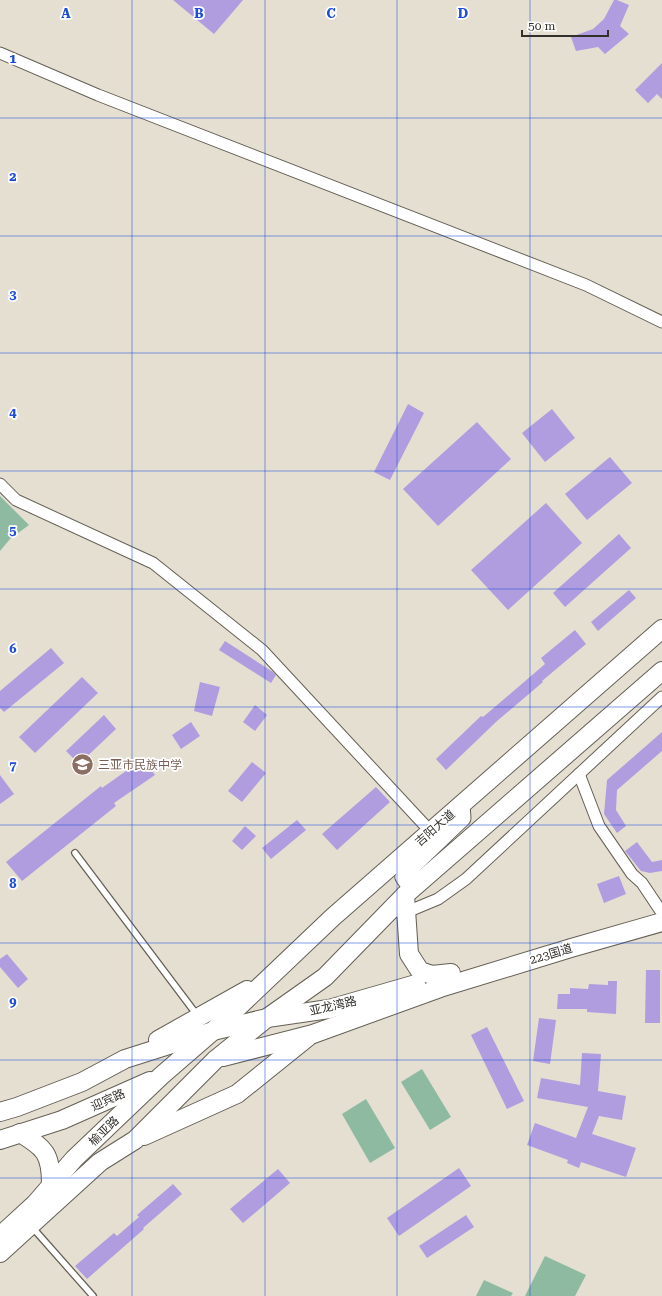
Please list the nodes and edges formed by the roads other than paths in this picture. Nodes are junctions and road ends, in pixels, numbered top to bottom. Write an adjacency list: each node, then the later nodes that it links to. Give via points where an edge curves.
1 (0, 53): 2 (street, via 98,95 586,285)
2 (662, 322)
3 (0, 484): 9 (street, via 16,500 153,563 262,650)
4 (662, 629): 8 (highway, 吉阳大道)
5 (662, 671): 11 (highway)
6 (662, 697): 7 (street)
7 (579, 774): 11 (street, via 466,879 438,899); 12 (street, via 599,826 632,874 642,883)
8 (461, 805): 9 (highway, 吉阳大道); 11 (main road, via 462,818 404,877 409,884)
9 (431, 832): 14 (highway, 吉阳大道, via 333,917)
10 (74, 853): 16 (lane)
11 (410, 897): 13 (highway, via 409,954 420,971 432,976); 17 (highway, via 378,922 325,977)
12 (661, 914): 13 (highway, 223国道, via 566,936); 15 (highway, 223国道, via 571,948)
13 (451, 973): 17 (highway, 亚龙湾路, via 329,1009)
14 (272, 975): 16 (highway); 18 (highway, 吉阳大道)
15 (440, 988): 19 (highway, 亚龙湾路)
16 (198, 1017): 20 (highway)
17 (268, 1018): 18 (highway, 亚龙湾路); 21 (highway)
18 (213, 1031): 20 (highway); 22 (highway, 榆亚路)
19 (312, 1034): 21 (highway, 亚龙湾路); 26 (highway, via 238,1094)
20 (125, 1059): 23 (highway, via 82,1082)
21 (215, 1060): 22 (highway, 迎宾路); 26 (highway, 榆亚路)
22 (161, 1076): 24 (highway, 迎宾路, via 62,1120); 27 (highway, 榆亚路)
23 (0, 1112)
24 (20, 1133): 25 (highway, 迎宾路); 27 (highway, via 37,1143 47,1155 51,1169)
25 (0, 1140)
26 (135, 1140): 28 (highway, 榆亚路, via 100,1162)
27 (51, 1184): 29 (highway, 榆亚路, via 36,1204)
28 (30, 1226): 30 (highway, 榆亚路); 31 (lane)
29 (0, 1236)
30 (0, 1253)
31 (93, 1296)

